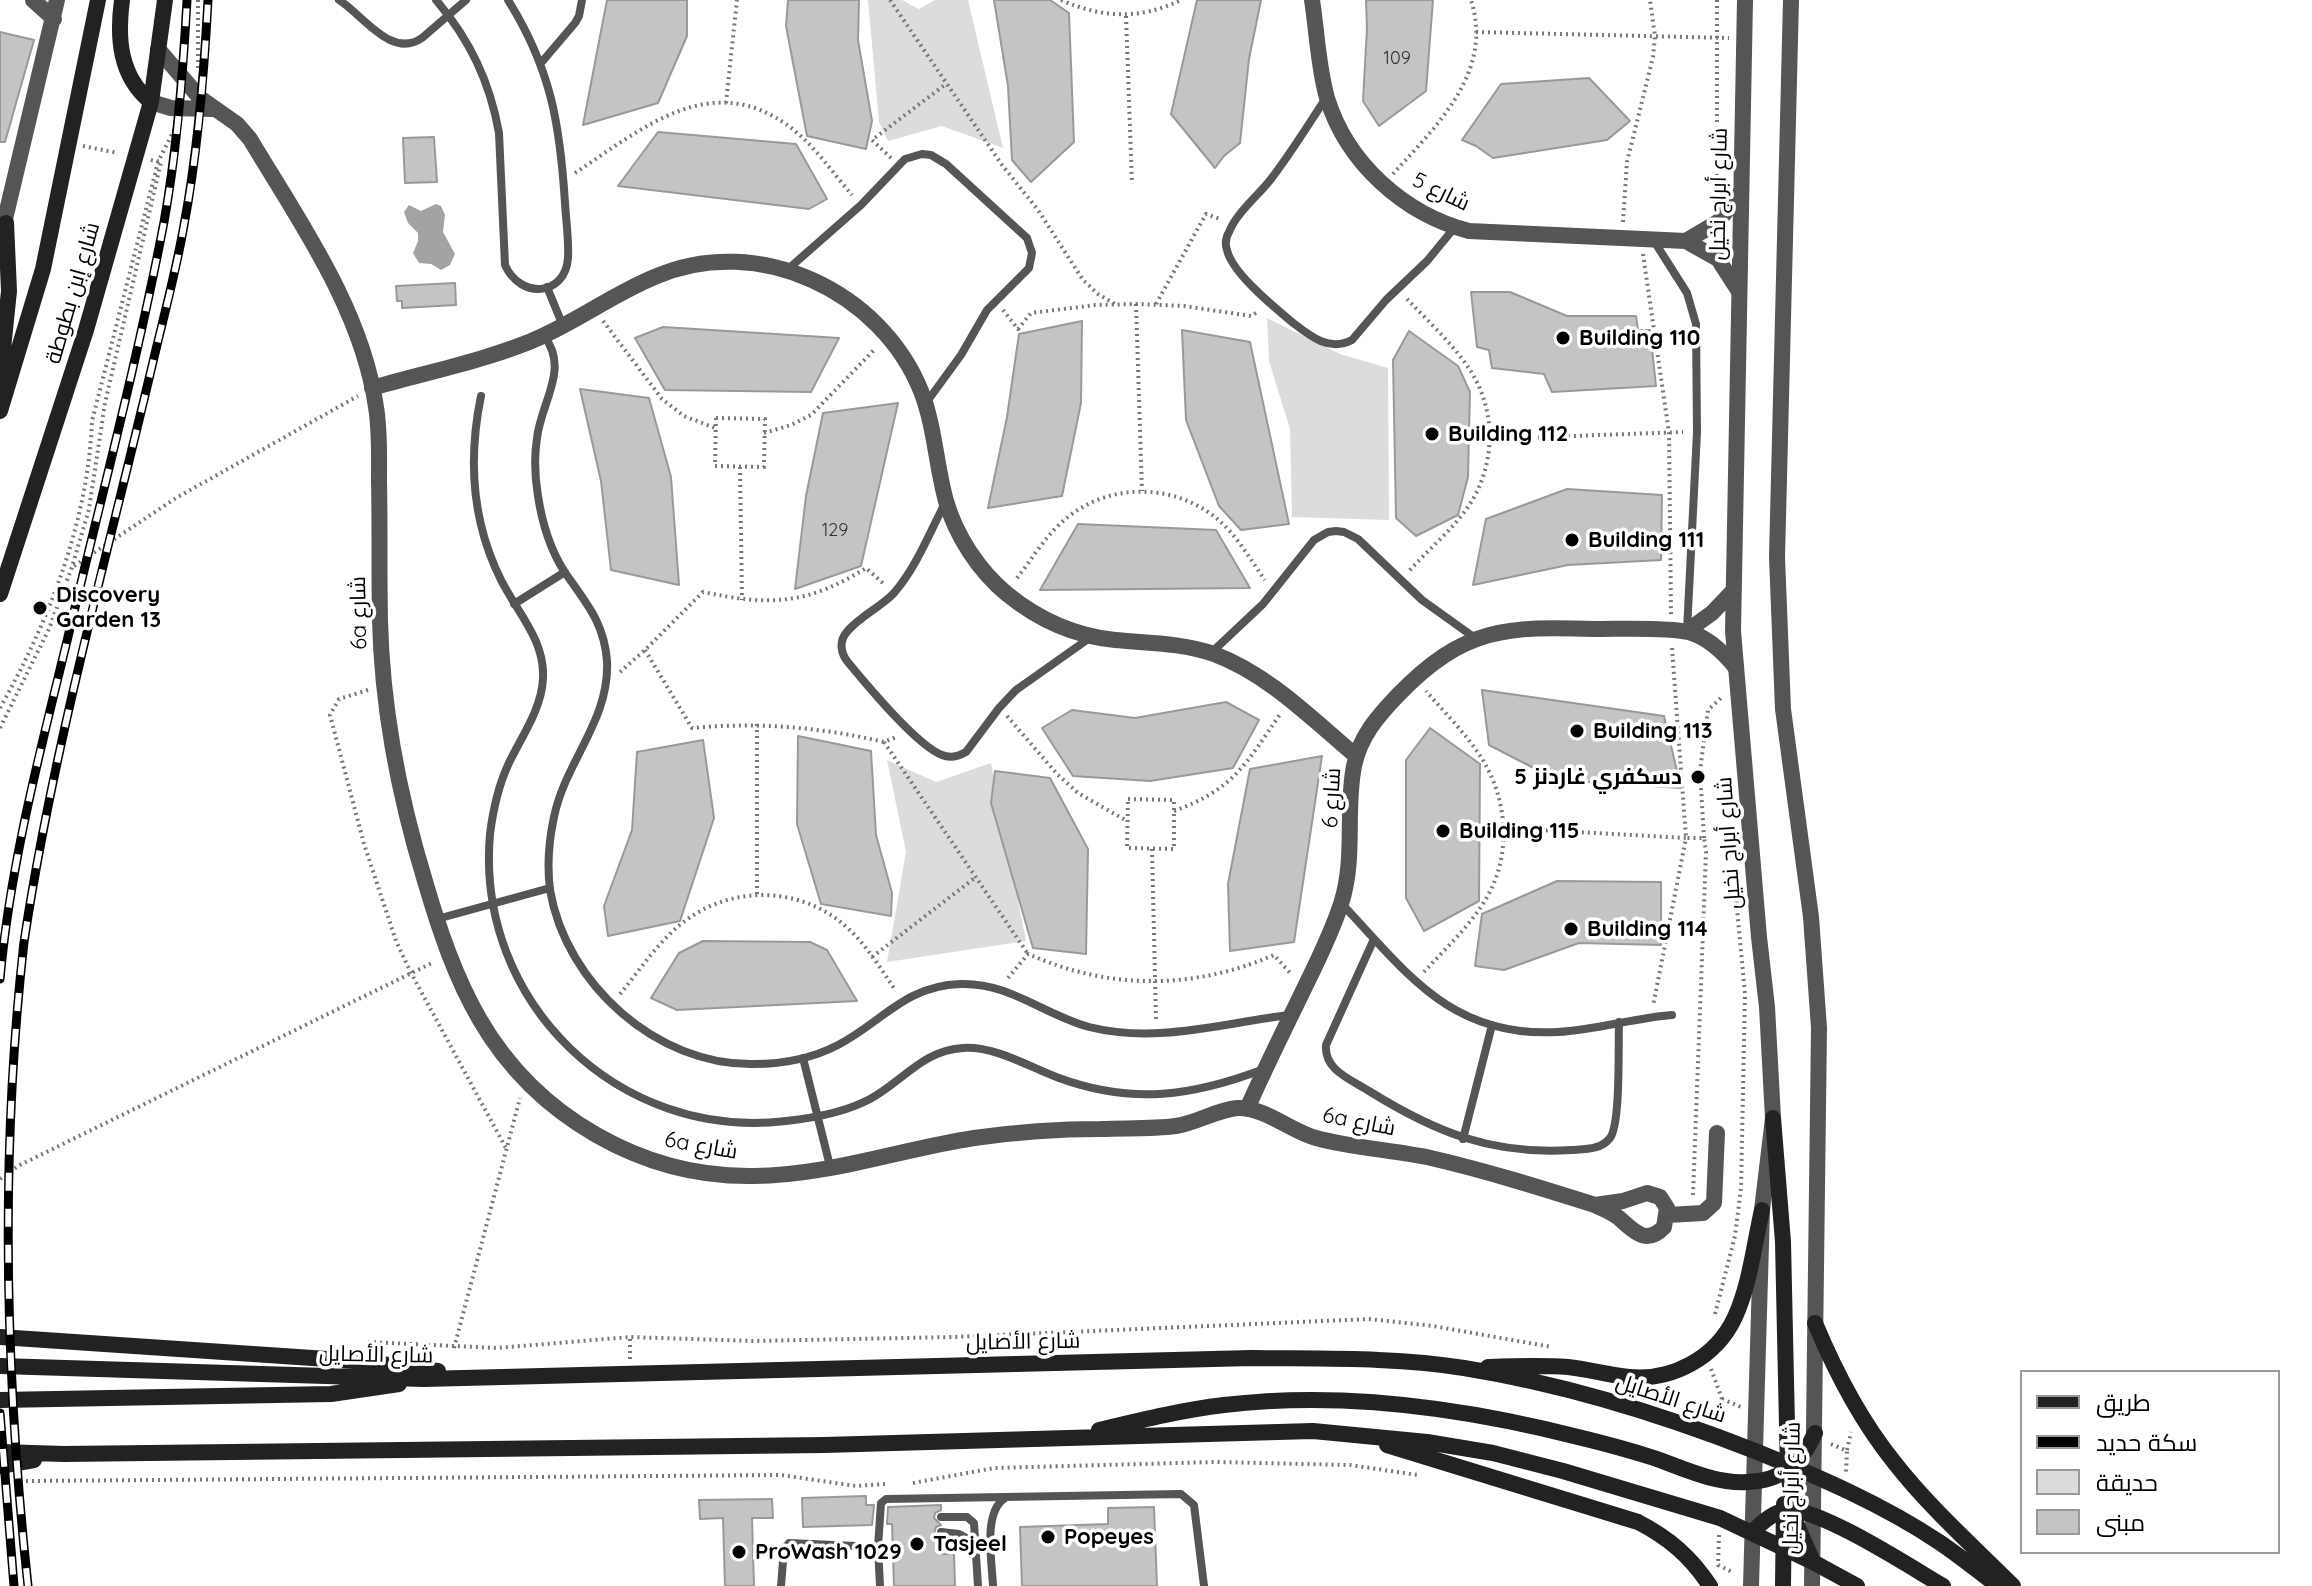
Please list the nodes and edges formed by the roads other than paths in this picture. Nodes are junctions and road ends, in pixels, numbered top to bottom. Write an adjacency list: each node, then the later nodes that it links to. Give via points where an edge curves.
1 (33, 0): 15 (street)
2 (57, 0): 15 (street)
3 (98, 0): 36 (main road, شارع إبن بطوطة, via 43,269)
4 (122, 0): 19 (main road, via 122,56 135,86)
5 (165, 0): 16 (main road, شارع إبن بطوطة)
6 (339, 0): 14 (lane, via 399,45 415,43)
7 (436, 0): 14 (lane)
8 (466, 0): 14 (lane)
9 (508, 0): 17 (lane)
10 (582, 0): 17 (lane, via 575,23)
11 (1312, 0): 18 (street, شارع 5)
12 (1745, 0): 21 (street, شارع أبراج نخيل)
13 (1791, 0): 68 (street, شارع أبراج نخيل, via 1778,610 1785,724 1811,917 1819,1028)
14 (449, 15): 28 (lane, via 473,51 495,112 505,265 526,288)
15 (54, 19): 22 (street)
16 (158, 49): 19 (main road, شارع إبن بطوطة); 20 (street, 6a شارع)
17 (541, 63): 28 (lane, via 555,107 568,259 562,276)
18 (1327, 97): 23 (street, شارع 5, via 1355,154 1383,184 1417,210); 23 (lane, via 1226,241 1230,259 1271,303 1319,341 1335,345 1352,340)
19 (151, 102): 20 (street, 6a شارع); 40 (main road, شارع إبن بطوطة, via 86,330)
20 (212, 109): 33 (street, 6a شارع, via 250,139 314,247 342,302)
21 (1741, 192): 26 (street, شارع 5, via 1709,230); 29 (street, شارع أبراج نخيل)
22 (6, 223): 24 (street); 32 (main road, via 9,291)
23 (1455, 227): 25 (street, شارع 5, via 1484,233)
24 (0, 240)
25 (1647, 240): 26 (street, شارع 5); 42 (lane, via 1680,279 1697,340 1697,432)
26 (1686, 241): 29 (street, شارع 5, via 1718,259)
27 (787, 270): 30 (street, via 744,262 678,269); 35 (street, via 840,294 872,319 910,368); 35 (lane, via 913,155 939,158 1027,238 1029,268 995,300)
28 (547, 287): 30 (lane)
29 (1738, 290): 39 (street, شارع أبراج نخيل)
30 (563, 326): 31 (street)
31 (544, 336): 33 (street); 38 (lane, via 556,366 537,439 537,494 552,548)
32 (0, 378)
33 (372, 388): 51 (street, 6a شارع, via 379,444 384,686 399,780)
34 (481, 396): 41 (lane, via 473,450 476,503 490,555)
35 (926, 404): 37 (street)
36 (0, 411)
37 (946, 500): 43 (street, via 976,560 1006,593 1046,621); 43 (lane, via 916,561 894,592 845,633 842,648 867,686 911,730 942,755 959,756 1025,683)
38 (565, 572): 41 (lane); 48 (lane, via 599,622 606,684 597,720 559,797 550,842)
39 (1733, 591): 42 (street); 46 (street, شارع أبراج نخيل)
40 (0, 594)
41 (514, 604): 50 (lane, via 535,637 544,674 542,693 508,765 494,811 489,857)
42 (1679, 636): 44 (street, شارع 6, via 1529,627); 46 (street, via 1714,646)
43 (1092, 637): 45 (street)
44 (1475, 638): 45 (lane, via 1434,609 1358,539 1336,531 1314,540 1273,592); 47 (street, شارع 6, via 1415,677 1375,718)
45 (1211, 653): 47 (street, via 1243,667)
46 (1736, 668): 61 (street, شارع أبراج نخيل)
47 (1356, 756): 49 (street, شارع 6, via 1352,845)
48 (550, 888): 50 (lane); 57 (lane, via 572,951 593,984 653,1036 700,1056 752,1064)
49 (1342, 903): 52 (lane); 53 (street, شارع 6)
50 (494, 904): 51 (lane); 60 (lane, via 511,968 527,997 595,1070 654,1103 707,1118 751,1123)
51 (437, 919): 64 (street, 6a شارع, via 480,1021 501,1052 525,1080 582,1127 649,1159 684,1169 746,1176)
52 (1374, 939): 56 (lane, via 1415,983 1451,1009); 63 (lane, via 1329,1038 1327,1060 1406,1114)
53 (1291, 1015): 57 (lane, via 1156,1035 1090,1027 1017,995 959,984 902,999 839,1044); 58 (street, شارع 6)
54 (1672, 1015): 55 (lane)
55 (1619, 1022): 56 (lane, via 1559,1032); 63 (lane, via 1615,1128 1602,1145 1534,1151)
56 (1492, 1025): 63 (lane)
57 (803, 1058): 60 (lane)
58 (1265, 1069): 59 (street, شارع 6); 60 (lane, via 1194,1091 1141,1094 1075,1083 984,1049 954,1049 925,1059 872,1099)
59 (1247, 1109): 64 (street, 6a شارع, via 1178,1126 971,1138); 65 (street, 6a شارع, via 1317,1138 1461,1165)
60 (818, 1116): 64 (lane)
61 (1773, 1118): 66 (street, شارع أبراج نخيل); 82 (main road, via 1783,1242)
62 (1717, 1133): 67 (street, via 1714,1203 1703,1213)
63 (1463, 1139)
64 (830, 1166)
65 (1595, 1205): 67 (street, via 1653,1194 1664,1202); 67 (street, via 1647,1237 1664,1227)
66 (1762, 1210): 71 (main road, via 1734,1319 1721,1340 1681,1370 1631,1377 1543,1366); 78 (street, شارع أبراج نخيل)
67 (1668, 1215)
68 (1815, 1323): 75 (street, شارع أبراج نخيل); 111 (main road, via 1893,1461)
69 (0, 1337): 72 (main road, via 357,1361)
70 (0, 1366): 73 (main road, شارع الأصايل)
71 (1462, 1368): 72 (main road, شارع الأصايل, via 1252,1358); 78 (main road, شارع الأصايل, via 1570,1390)
72 (483, 1378): 73 (main road, شارع الأصايل)
73 (424, 1379): 74 (main road, via 331,1394)
74 (0, 1400)
75 (1815, 1433): 82 (main road); 83 (street, شارع أبراج نخيل)
76 (1351, 1434): 77 (main road, via 1277,1431); 92 (main road, via 1493,1453 1639,1493); 104 (main road, via 1638,1522 1684,1553)
77 (1063, 1439): 80 (main road); 84 (main road, via 1223,1405 1346,1402 1522,1424 1720,1480)
78 (1755, 1451): 82 (main road); 84 (street, شارع أبراج نخيل)
79 (0, 1452): 80 (main road)
80 (64, 1454): 81 (main road)
81 (0, 1466)
82 (1787, 1470): 83 (main road); 84 (main road); 86 (main road)
83 (1815, 1474): 87 (street, شارع أبراج نخيل); 110 (main road, via 1940,1543)
84 (1753, 1482): 92 (street, شارع أبراج نخيل)
85 (1005, 1499): 89 (lane, via 886,1499); 102 (lane, via 992,1514); 103 (lane, via 1185,1495 1194,1505)
86 (1789, 1510): 87 (main road); 92 (main road); 97 (main road); 98 (main road)
87 (1814, 1516): 98 (street, شارع أبراج نخيل); 109 (main road)
88 (941, 1517): 95 (lane, via 972,1520)
89 (880, 1519): 90 (lane); 94 (lane)
90 (892, 1519)
91 (941, 1532): 95 (lane)
92 (1752, 1532): 97 (main road); 105 (street, شارع أبراج نخيل)
93 (893, 1534): 94 (lane)
94 (880, 1535): 96 (lane)
95 (976, 1543): 101 (lane)
96 (878, 1547): 99 (lane, via 789,1543); 100 (lane)
97 (1785, 1547): 98 (main road); 106 (main road)
98 (1813, 1562): 107 (street, شارع أبراج نخيل); 108 (main road)
99 (781, 1586)
100 (880, 1586)
101 (978, 1586)
102 (993, 1586)
103 (1204, 1586)
104 (1710, 1586)
105 (1751, 1586)
106 (1783, 1586)
107 (1812, 1586)
108 (1857, 1586)
109 (1943, 1586)
110 (1998, 1586)
111 (2013, 1586)

